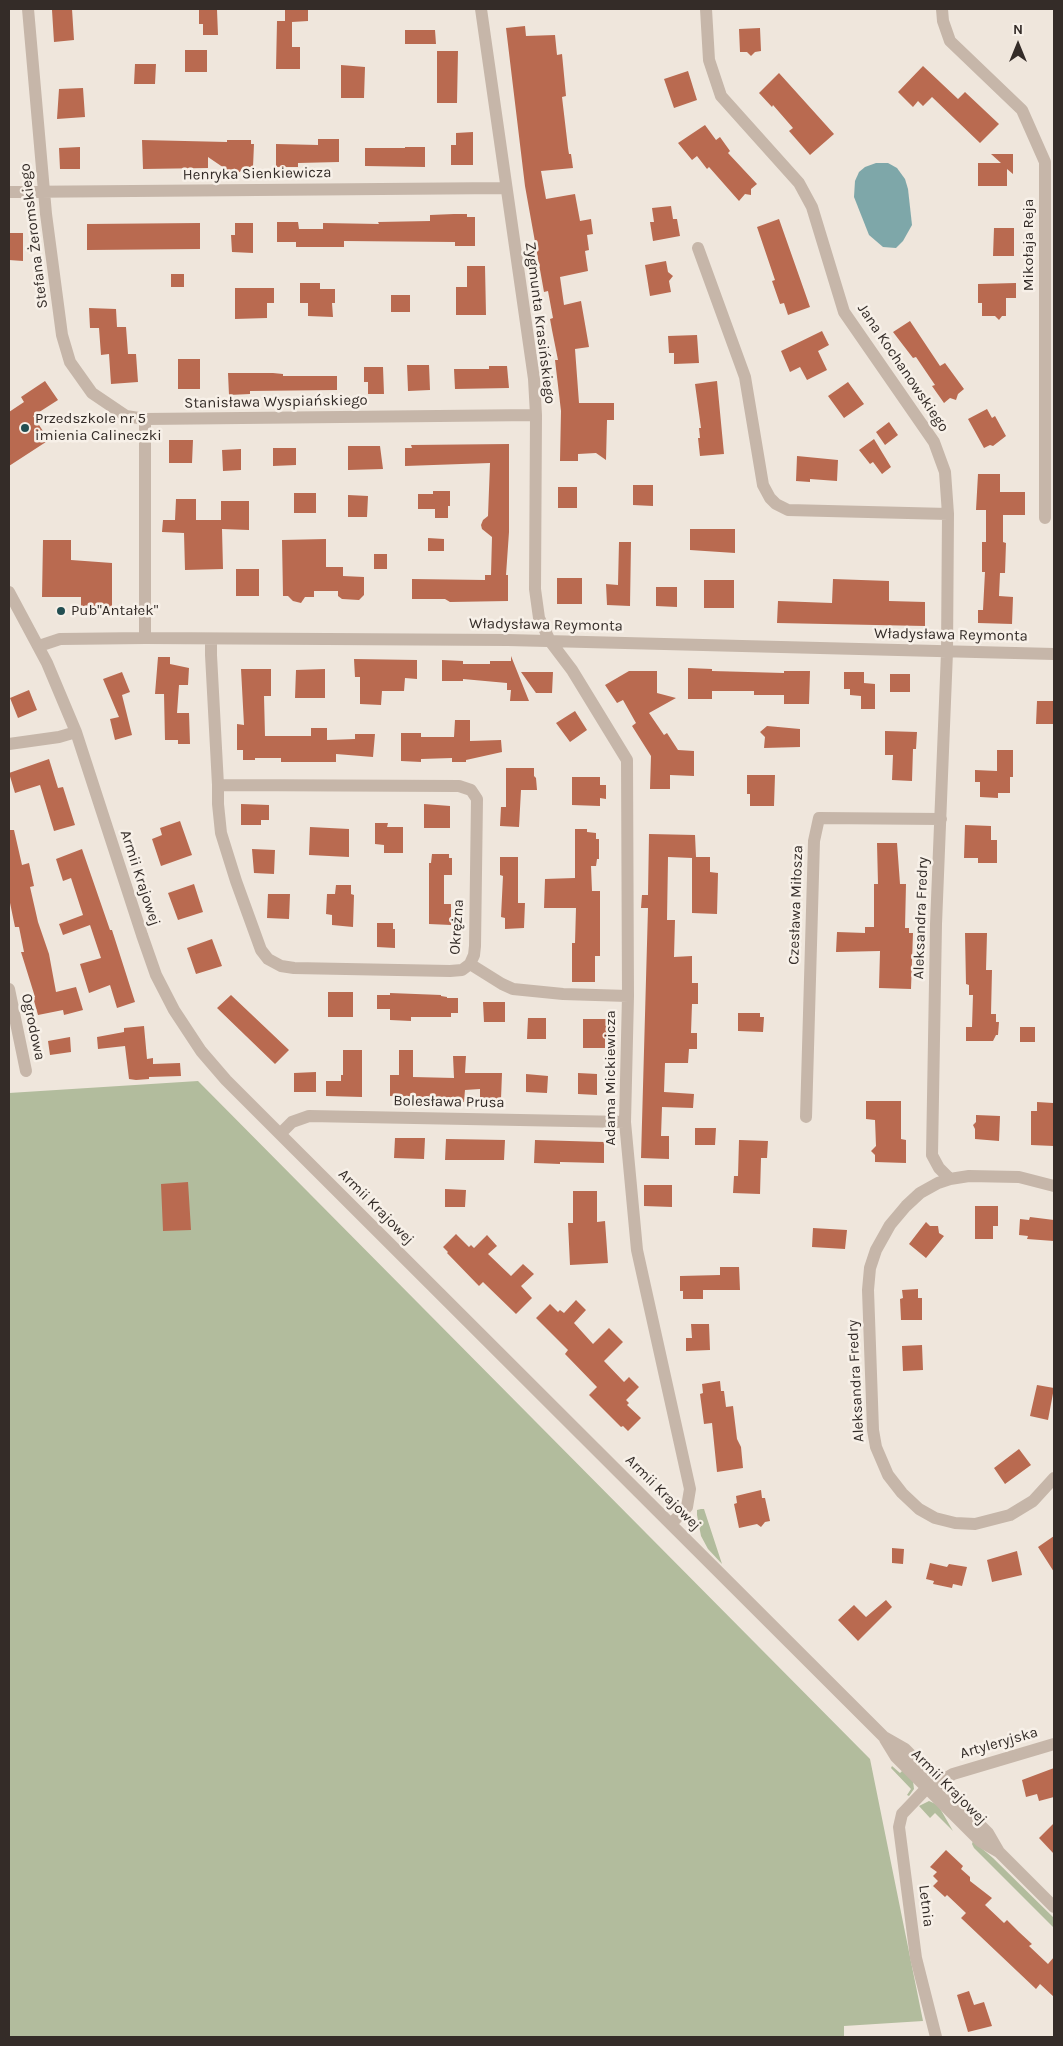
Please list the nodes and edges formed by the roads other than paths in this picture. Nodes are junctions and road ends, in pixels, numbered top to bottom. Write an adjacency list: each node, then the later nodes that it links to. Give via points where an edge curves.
1 (28, 9): 7 (street, Stefana Żeromskiego)
2 (481, 9): 5 (street, Zygmunta Krasińskiego)
3 (706, 9): 11 (street, Jana Kochanowskiego, via 709,60 721,96 799,183 812,207 844,312 934,442 947,482)
4 (942, 9): 12 (street, Mikołaja Reja, via 942,21 950,40 1022,110 1045,162)
5 (506, 188): 7 (street, Henryka Sienkiewicza); 9 (street, Zygmunta Krasińskiego, via 534,379)
6 (9, 192): 7 (street, Henryka Sienkiewicza)
7 (44, 192): 10 (street, Stefana Żeromskiego, via 62,335 70,362 92,393 126,416)
8 (698, 248): 11 (street, via 745,377 763,485 770,498 788,510)
9 (536, 415): 10 (street, Stanisława Wyspiańskiego); 16 (street, Zygmunta Krasińskiego, via 535,590 539,618)
10 (144, 419): 14 (street)
11 (948, 514): 18 (street, Jana Kochanowskiego)
12 (1045, 518)
13 (9, 592): 17 (street, Armii Krajowej)
14 (145, 638): 15 (street, Władysława Reymonta); 17 (street, Władysława Reymonta, via 60,639)
15 (211, 639): 16 (street, Władysława Reymonta); 22 (street, Okrężna)
16 (550, 641): 18 (street, Władysława Reymonta); 26 (street, Adama Mickiewicza, via 572,670 627,760)
17 (39, 646): 20 (street, Armii Krajowej)
18 (947, 652): 19 (street, Władysława Reymonta); 23 (street, Aleksandra Fredry)
19 (1054, 654)
20 (76, 732): 21 (street); 30 (street, Armii Krajowej, via 146,948 171,1005 210,1062)
21 (9, 744)
22 (218, 785): 24 (street, Okrężna, via 224,842 256,939 268,959 281,966 303,968 450,971 462,970); 24 (street, Okrężna, via 459,786 472,790 478,799 475,946)
23 (941, 819): 28 (street, Czesława Miłosza, via 819,818 814,841); 31 (street, Aleksandra Fredry, via 932,1155)
24 (470, 964): 26 (street, via 513,989)
25 (9, 989): 27 (street, Ogrodowa)
26 (628, 996): 29 (street, Adama Mickiewicza)
27 (26, 1071)
28 (806, 1117)
29 (624, 1122): 30 (street, Bolesława Prusa, via 309,1116 292,1122); 34 (street, Adama Mickiewicza, via 637,1250 690,1489 687,1507)
30 (280, 1134): 34 (street, Armii Krajowej)
31 (950, 1179): 32 (street, Aleksandra Fredry, via 969,1176 1019,1178); 33 (street, Aleksandra Fredry, via 920,1193 906,1206 885,1233 870,1268 873,1430 878,1456 902,1493 919,1508 935,1518 955,1523 976,1524 1010,1515 1032,1501)
32 (1054, 1186)
33 (1054, 1478)
34 (671, 1524): 36 (street, Armii Krajowej, via 884,1737 896,1758)
35 (1054, 1744): 36 (street, Artyleryjska, via 962,1770)
36 (933, 1785): 37 (street, Armii Krajowej, via 988,1833 999,1852); 38 (street, Letnia, via 905,1810 899,1827 916,1958)
37 (1054, 1907)
38 (936, 2037)

